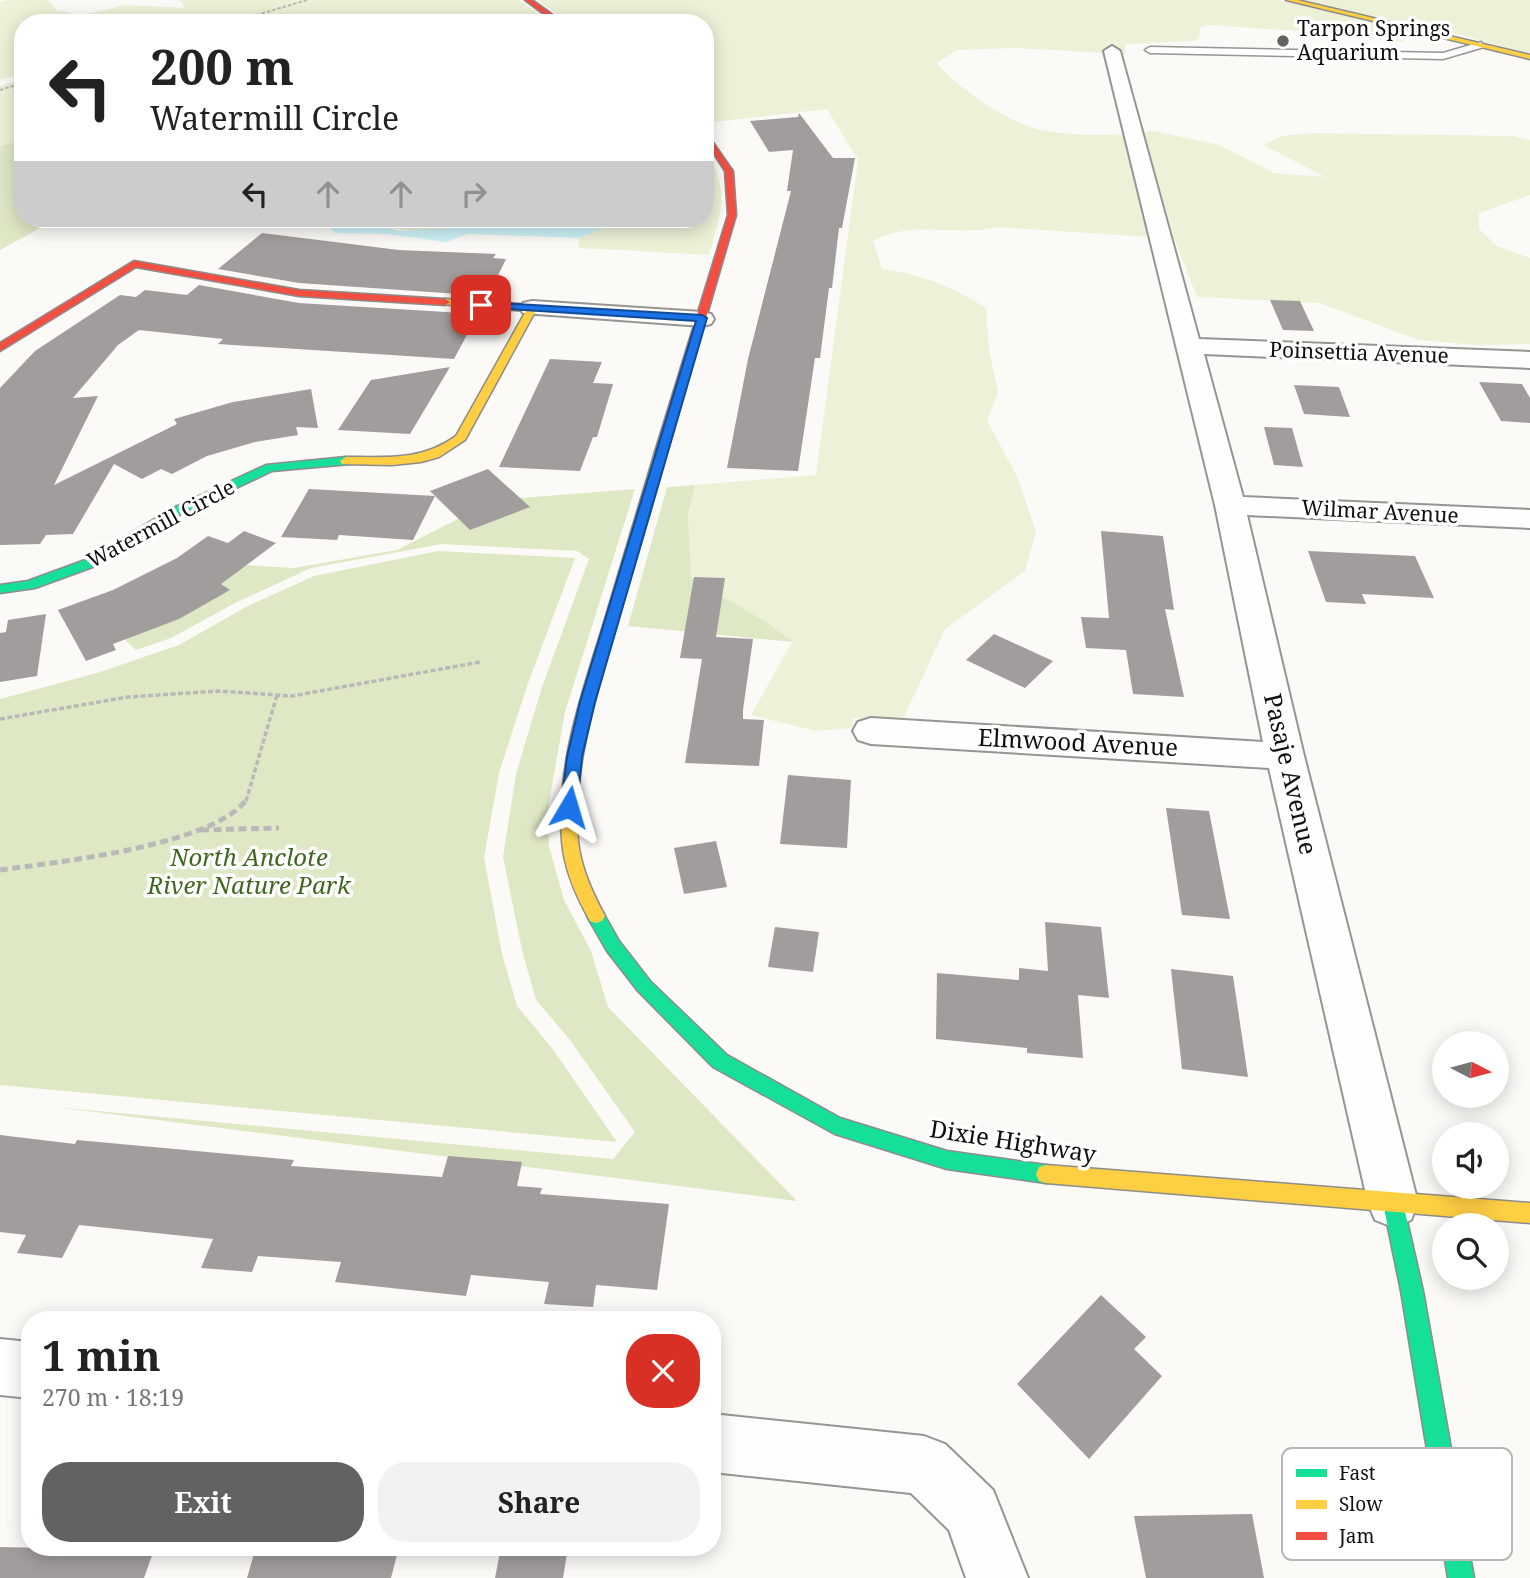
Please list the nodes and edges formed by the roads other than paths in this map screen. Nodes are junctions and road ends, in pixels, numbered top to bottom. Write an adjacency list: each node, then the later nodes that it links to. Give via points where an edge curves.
1 (528, 0): 3 (street)
2 (1289, 0): 4 (street)
3 (548, 14)
4 (1481, 44): 5 (lane, via 1443,56); 7 (street)
5 (1150, 50)
6 (1112, 51): 11 (street, Pasaje Avenue)
7 (1530, 57)
8 (714, 146): 10 (street, Dixie Highway, via 728,165 734,191 732,215)
9 (532, 308): 10 (street); 12 (street, via 299,293 134,264); 16 (street, Watermill Circle, via 461,438 443,453 416,460 324,461 270,468 177,511 93,562 30,585)
10 (702, 318): 19 (street, Dixie Highway, via 587,702 569,807 570,842 585,897 613,946 644,986 720,1061 835,1125 947,1160 1063,1176)
11 (1188, 345): 13 (street, Poinsettia Avenue); 14 (street, Pasaje Avenue)
12 (0, 348)
13 (1530, 360)
14 (1230, 505): 15 (street, Wilmar Avenue); 18 (street, Pasaje Avenue)
15 (1530, 519)
16 (0, 589)
17 (871, 731): 18 (street, Elmwood Avenue)
18 (1284, 756): 19 (street, Pasaje Avenue)
19 (1393, 1203): 20 (street, Dixie Highway); 24 (street)
20 (1530, 1213)
21 (0, 1367): 22 (street)
22 (21, 1369)
23 (721, 1444): 26 (street, via 924,1465 972,1511)
24 (1439, 1448)
25 (1458, 1560): 27 (street)
26 (997, 1578)
27 (1461, 1578)

